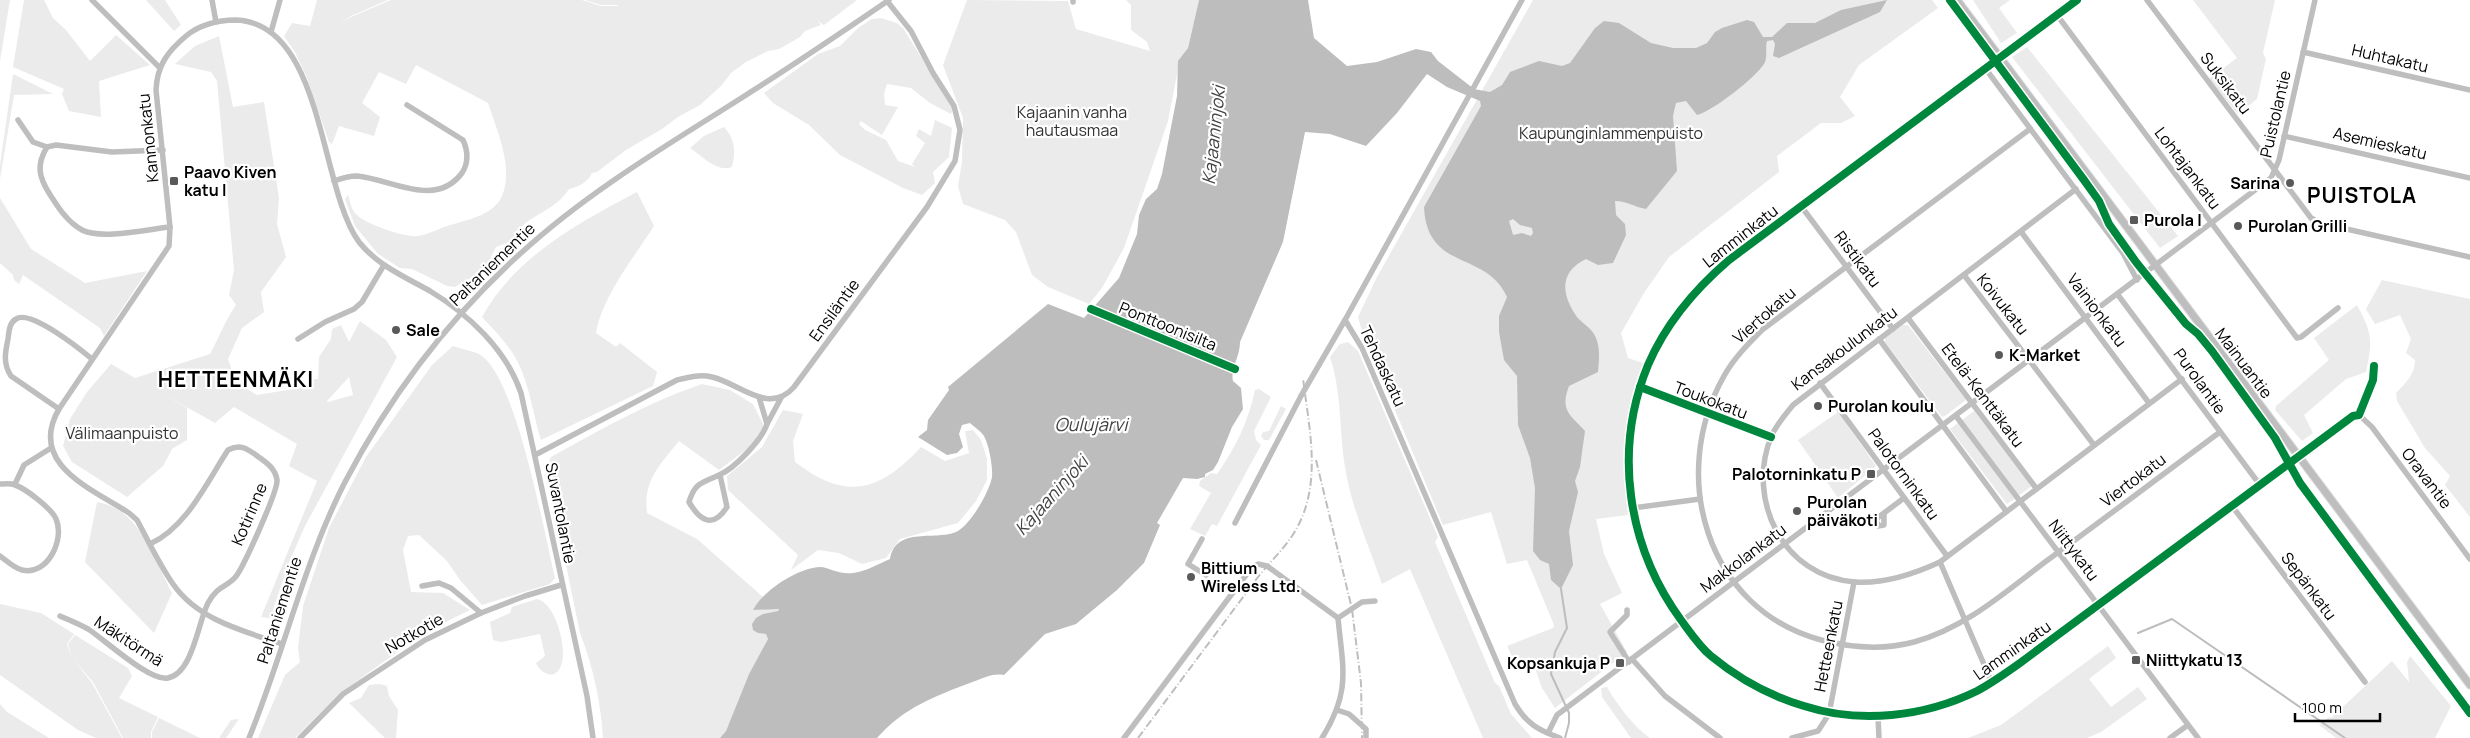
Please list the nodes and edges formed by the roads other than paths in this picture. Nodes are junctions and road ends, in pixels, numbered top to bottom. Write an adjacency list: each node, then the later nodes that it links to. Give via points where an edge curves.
1 (92, 0): 15 (street)
2 (212, 0): 11 (street)
3 (280, 0): 12 (street)
4 (1522, 0): 43 (street, Tehdaskatu)
5 (1957, 0): 14 (main road, Mainuantie)
6 (2077, 0): 10 (street, Lamminkatu)
7 (2147, 0): 24 (street, Suksikatu)
8 (2315, 0): 13 (street, Puistolantie)
9 (888, 1): 40 (street, Paltaniementie, via 581,204 522,252); 53 (street, Ensiläntie, via 911,31 954,106 960,130 955,161 927,206 794,388)
10 (2057, 15): 14 (street, Lamminkatu); 29 (street, Lohtajankatu)
11 (216, 22): 12 (street, via 238,20); 15 (street, via 188,34)
12 (270, 32): 26 (street, via 290,52 305,85)
13 (2303, 52): 17 (street, Huhtakatu); 21 (street, Puistolantie)
14 (2000, 57): 16 (street, Lamminkatu); 35 (main road, Mainuantie)
15 (159, 67): 23 (street, Kannonkatu, via 156,90)
16 (1985, 68): 20 (street); 28 (street, Lamminkatu)
17 (2470, 90)
18 (408, 105): 26 (street, via 462,140 467,148 464,170 455,181 430,191 409,190 358,176)
19 (18, 120): 22 (street, via 32,142)
20 (2030, 128): 27 (street); 34 (street, Viertokatu)
21 (2284, 136): 24 (street, Puistolantie); 25 (street, Asemieskatu)
22 (47, 147): 23 (street, via 56,145 112,152); 30 (street, via 42,156 40,178 70,222 84,231 101,234)
23 (163, 150): 30 (street, Kannonkatu)
24 (2275, 171): 29 (street, Puistolantie, via 2266,182); 32 (street, Suksikatu, via 2304,210 2320,223)
25 (2470, 178)
26 (334, 181): 33 (street, via 352,231 367,251)
27 (2076, 189): 31 (street, Kansakoulunkatu); 37 (street, via 2123,254)
28 (1801, 206): 34 (street, Ristikatu); 76 (street, Lamminkatu, via 1707,279 1664,333 1646,372 1632,421 1629,459)
29 (2212, 223): 35 (street, Puistolantie); 39 (street, Lohtajankatu, via 2297,338)
30 (170, 227): 47 (street, Kannonkatu, via 169,246)
31 (2022, 232): 36 (street, Kansakoulunkatu); 42 (street, Vainionkatu)
32 (2470, 257)
33 (384, 265): 40 (street); 45 (street, via 362,302 354,309)
34 (1847, 266): 44 (street, Ristikatu); 73 (street, Viertokatu, via 1762,330 1725,374 1704,428 1699,466)
35 (2154, 266): 37 (street, Makkolankatu); 65 (main road, Mainuantie)
36 (1964, 275): 41 (street, Kansakoulunkatu); 48 (street, Koivukatu)
37 (2137, 280): 38 (street, Makkolankatu)
38 (2118, 295): 42 (street, Makkolankatu); 50 (street, Purolantie)
39 (2338, 308)
40 (460, 313): 64 (street, Suvantolantie, via 497,348 512,370 521,393); 102 (street, Paltaniementie, via 385,414 346,480 316,543)
41 (1908, 318): 44 (street, Kansakoulunkatu); 55 (street, Etelä-Kenttäkatu)
42 (2086, 318): 48 (street, Makkolankatu); 54 (street, Vainionkatu)
43 (1346, 320): 79 (street, via 1300,396); 112 (street, Tehdaskatu, via 1362,348 1515,704 1524,718)
44 (1893, 328): 46 (street, Kansakoulunkatu)
45 (298, 339)
46 (1879, 339): 51 (street, Kansakoulunkatu); 60 (street)
47 (92, 359): 56 (street, Kannonkatu); 56 (street, via 34,319 23,316 11,325 4,359 6,369 11,376)
48 (2030, 361): 55 (street, Makkolankatu); 62 (street, Koivukatu)
49 (2374, 366): 57 (street, via 2373,380)
50 (2182, 379): 54 (street, Kansakoulunkatu); 61 (street, Purolantie)
51 (1820, 383): 66 (street, Palotorninkatu); 81 (street, Kansakoulunkatu, via 1785,414 1771,438 1765,458 1762,478 1766,508 1773,528)
52 (759, 398): 53 (street); 59 (street); 64 (street, via 713,377 698,375 685,378)
53 (781, 398): 59 (street, Ensiläntie)
54 (2149, 403): 62 (street, Kansakoulunkatu)
55 (1972, 404): 58 (street, Makkolankatu); 71 (street, Etelä-Kenttäkatu)
56 (59, 409): 63 (street, Kannonkatu, via 51,426)
57 (2360, 415): 65 (street, Lamminkatu, via 2353,416); 86 (street, Oravantie)
58 (1956, 416): 60 (street, Makkolankatu); 74 (street, Niittykatu)
59 (767, 424): 67 (street, Ensiläntie, via 754,447)
60 (1944, 425): 66 (street, Makkolankatu); 77 (street)
61 (2220, 432): 70 (street, Purolantie); 83 (street, Viertokatu)
62 (2094, 445): 71 (street, Kansakoulunkatu)
63 (51, 448): 69 (street, via 24,465); 82 (street, via 53,456 71,476 130,513)
64 (535, 455): 91 (street, Suvantolantie)
65 (2299, 458): 70 (street, Lamminkatu); 107 (main road, Mainuantie)
66 (1884, 469): 72 (street, Palotorninkatu); 81 (street, Makkolankatu)
67 (720, 475): 67 (street, via 702,481 692,490 689,502 696,515 706,521 722,515 727,507)
68 (0, 484): 69 (street)
69 (15, 484): 84 (street, via 46,506 57,520 57,538 44,566 21,570)
70 (2260, 485): 75 (street, Lamminkatu)
71 (2036, 488): 74 (street, Kansakoulunkatu)
72 (1904, 498): 78 (street); 85 (street, Palotorninkatu)
73 (1700, 499): 76 (street); 90 (street, Viertokatu, via 1715,550)
74 (2020, 501): 77 (street, Kansakoulunkatu); 83 (street, Niittykatu)
75 (2232, 506): 94 (street, Lamminkatu); 106 (street, Sepänkatu)
76 (1633, 508): 101 (street, Lamminkatu, via 1636,530 1650,568)
77 (2006, 511): 85 (street, Kansakoulunkatu)
78 (1884, 513)
79 (1235, 523)
80 (1202, 539): 88 (street, via 1188,564)
81 (1784, 543): 89 (street, Kansakoulunkatu, via 1799,560 1814,569); 90 (street, Makkolankatu)
82 (150, 544): 96 (street, via 174,586); 96 (street, Kotirinne, via 180,523 228,450 234,446 245,447 273,468 277,482 269,508 237,575 216,590)
83 (2059, 552): 94 (street, Niittykatu); 100 (street, Viertokatu)
84 (0, 556)
85 (1947, 556): 87 (street, Kansakoulunkatu)
86 (2470, 559)
87 (1940, 562): 89 (street, Kansakoulunkatu, via 1904,576); 100 (street)
88 (1206, 575)
89 (1854, 582): 103 (street, Hetteenkatu)
90 (1733, 583): 101 (street, Makkolankatu); 103 (street, Viertokatu, via 1756,607 1784,627)
91 (561, 585): 97 (street, Notkotie); 115 (street, Suvantolantie, via 587,696)
92 (422, 586): 97 (street, via 439,583 451,588)
93 (1375, 601): 99 (street, via 1362,602)
94 (2098, 605): 105 (street, Lamminkatu); 111 (street, Niittykatu)
95 (1627, 610): 104 (street, via 1627,615 1610,632)
96 (204, 613): 98 (street, Mäkitörmä, via 191,653 170,678 149,672 88,630); 102 (street, via 231,627)
97 (481, 613): 114 (street, Notkotie, via 398,656 344,694)
98 (60, 616)
99 (1338, 618): 108 (street, via 1344,677); 116 (street, via 1267,566 1258,564 1248,571)
100 (1965, 621): 103 (street, Viertokatu, via 1914,642 1862,647); 105 (street)
101 (1682, 622): 104 (street, Makkolankatu); 109 (street, Lamminkatu, via 1710,655 1760,690)
102 (282, 644): 113 (street, Paltaniementie)
103 (1842, 644): 109 (street, Hetteenkatu)
104 (1630, 661): 112 (street, Makkolankatu, via 1557,715); 120 (street, via 1666,696)
105 (1992, 682): 110 (street, Lamminkatu, via 1934,707)
106 (2365, 682)
107 (2470, 685)
108 (1337, 710): 117 (street); 118 (street, via 1349,714 1366,729)
109 (1829, 714): 110 (street, Lamminkatu); 121 (street, via 1818,731)
110 (1878, 716): 122 (street)
111 (2188, 725): 123 (street); 124 (street, Niittykatu)
112 (1548, 733): 119 (street)
113 (249, 738)
114 (300, 738)
115 (592, 738)
116 (1124, 738)
117 (1322, 738)
118 (1366, 738)
119 (1560, 738)
120 (1720, 738)
121 (1792, 738)
122 (1879, 738)
123 (2170, 738)
124 (2198, 738)

